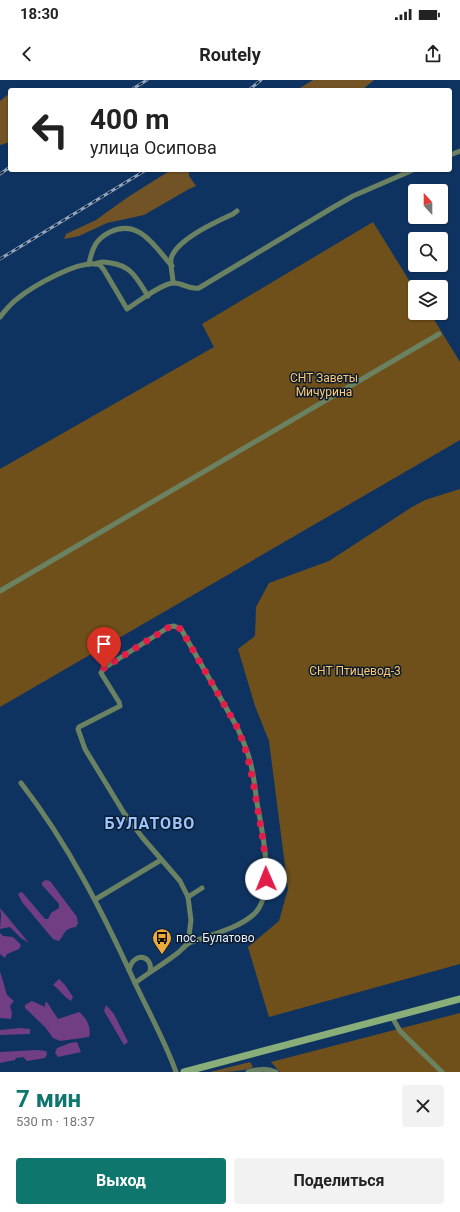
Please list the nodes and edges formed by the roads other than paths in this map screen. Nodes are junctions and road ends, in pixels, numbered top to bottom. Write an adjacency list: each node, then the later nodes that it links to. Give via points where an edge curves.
1 (408, 172): 6 (street, via 353,196 204,286 194,289)
2 (237, 210): 5 (street, via 183,241 172,257)
3 (89, 264): 4 (street); 5 (street, via 94,244 108,233 123,227 140,232); 8 (street, via 66,271 24,294 11,303)
4 (95, 264): 7 (street, via 103,261 130,269); 7 (street, via 104,270 126,309)
5 (172, 266): 6 (street)
6 (173, 283): 7 (street)
7 (148, 296)
8 (0, 317)
9 (439, 334): 10 (street)
10 (0, 591)
11 (21, 783): 15 (street, via 42,811)
12 (161, 860): 14 (street, via 180,881); 15 (street); 16 (street, via 124,813 85,749 78,729 120,706 100,673 104,668 174,626 181,629 244,743 252,768 266,864 263,900 259,910 243,922)
13 (202, 888): 14 (street)
14 (188, 897): 16 (street, via 191,920)
15 (96, 899): 17 (street)
16 (188, 944): 18 (street)
17 (130, 970): 18 (street, via 131,963 141,957 150,963); 19 (street)
18 (150, 972): 19 (street)
19 (135, 983): 22 (street)
20 (460, 999): 21 (main road)
21 (392, 1017): 23 (main road); 26 (street, via 400,1031)
22 (176, 1072)
23 (184, 1072)
24 (248, 1072): 25 (street, via 269,1069)
25 (276, 1072)
26 (442, 1072)

